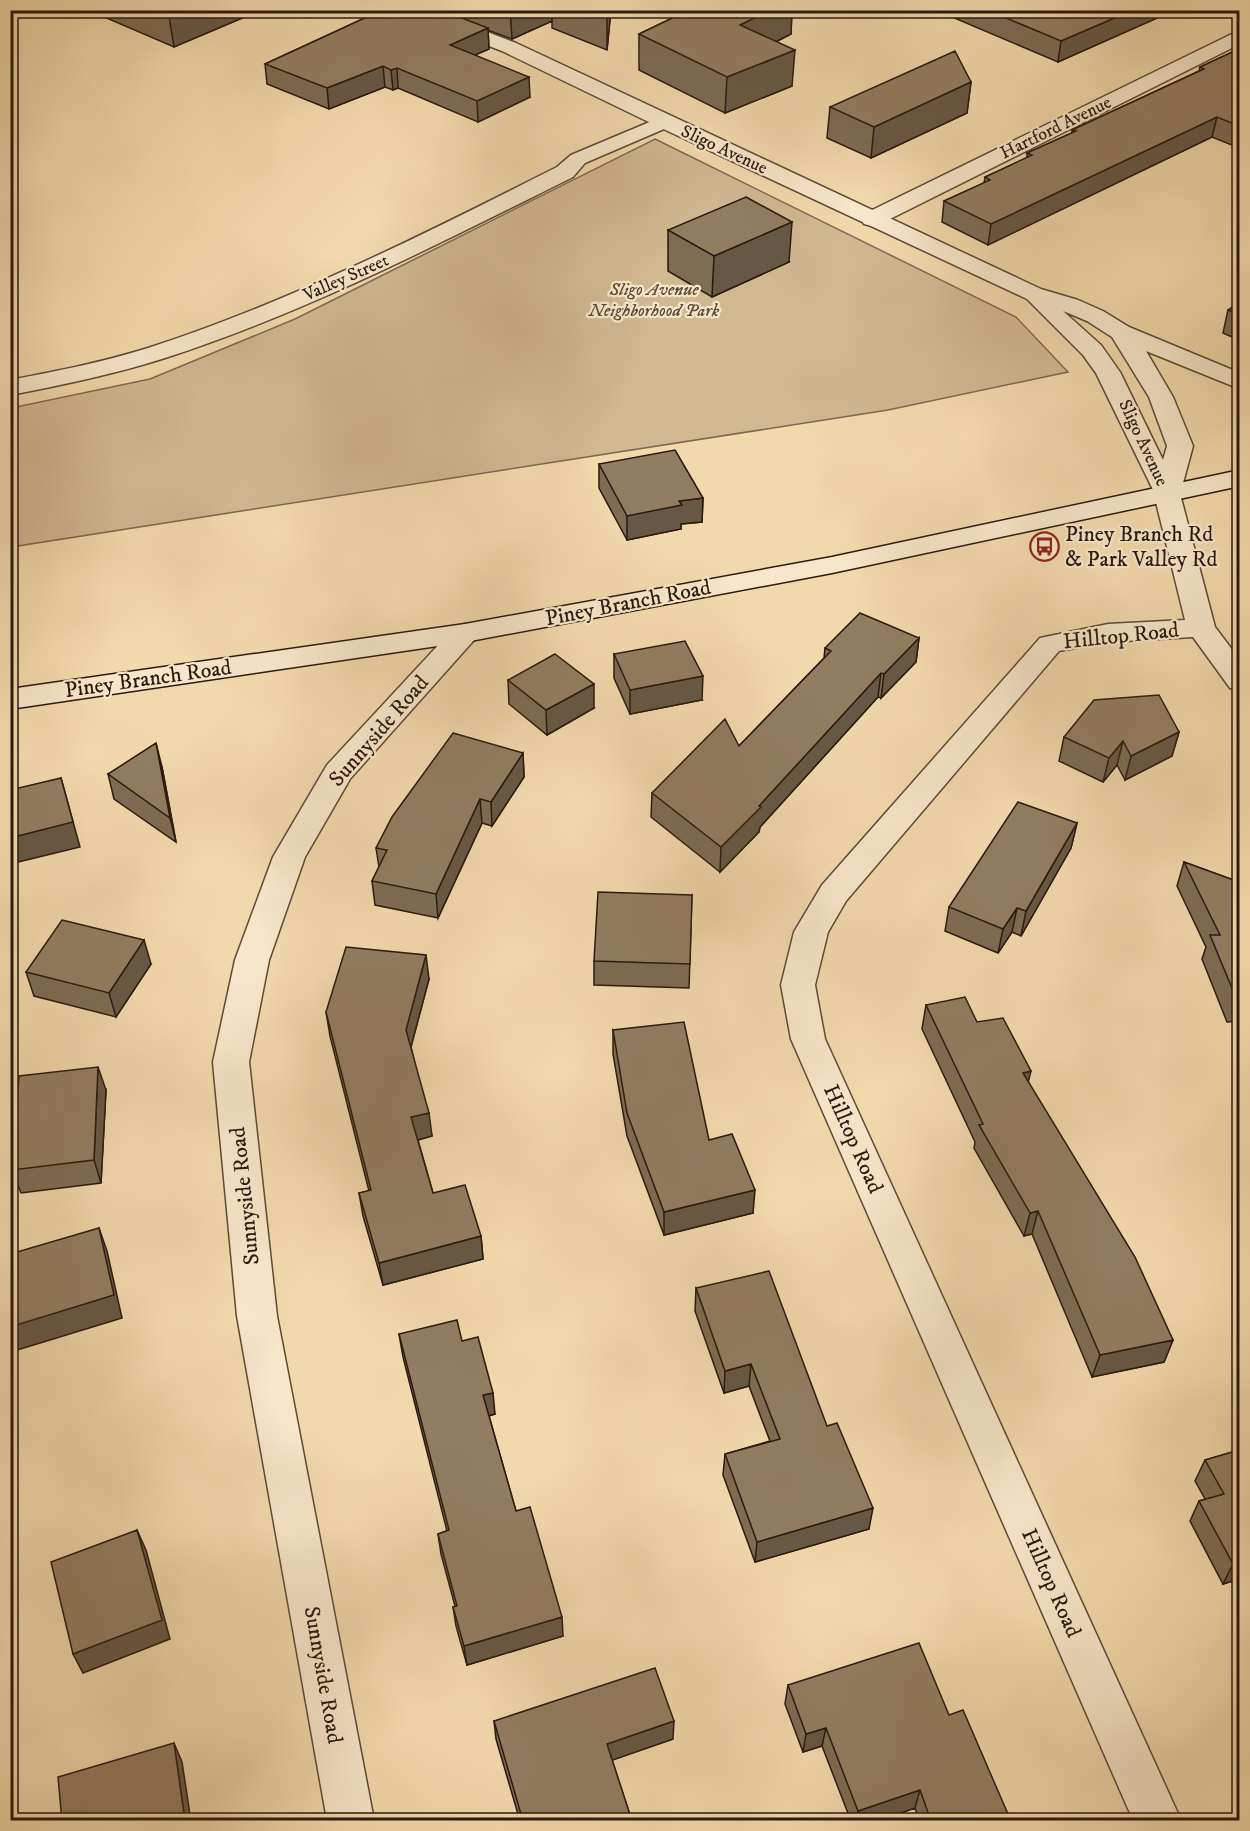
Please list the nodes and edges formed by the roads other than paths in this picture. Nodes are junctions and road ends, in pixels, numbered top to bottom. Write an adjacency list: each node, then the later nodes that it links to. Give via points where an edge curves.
1 (413, 10): 3 (street, Sligo Avenue, via 509,47)
2 (1239, 36): 4 (street, Hartford Avenue)
3 (664, 122): 4 (street, Sligo Avenue); 8 (street, Valley Street, via 578,159 565,172 344,281 224,330 58,380)
4 (872, 219): 5 (street, Sligo Avenue)
5 (1033, 294): 6 (street, Sligo Avenue, via 1070,305); 10 (street, Sligo Avenue, via 1092,350 1108,372)
6 (1121, 332): 7 (street); 10 (street, Sligo Avenue, via 1161,397 1180,446)
7 (1239, 382)
8 (10, 388)
9 (1239, 478): 10 (street, Piney Branch Road)
10 (1167, 494): 11 (street); 12 (street, Piney Branch Road, via 832,565)
11 (1201, 628): 13 (street); 16 (street, Hilltop Road, via 1108,633 1050,644 834,893 811,932 798,985 808,1039)
12 (465, 633): 14 (street, Piney Branch Road); 15 (street, Sunnyside Road, via 338,772 289,857 252,960 231,1062 257,1316)
13 (1239, 681)
14 (10, 699)
15 (350, 1821)
16 (1157, 1821)

